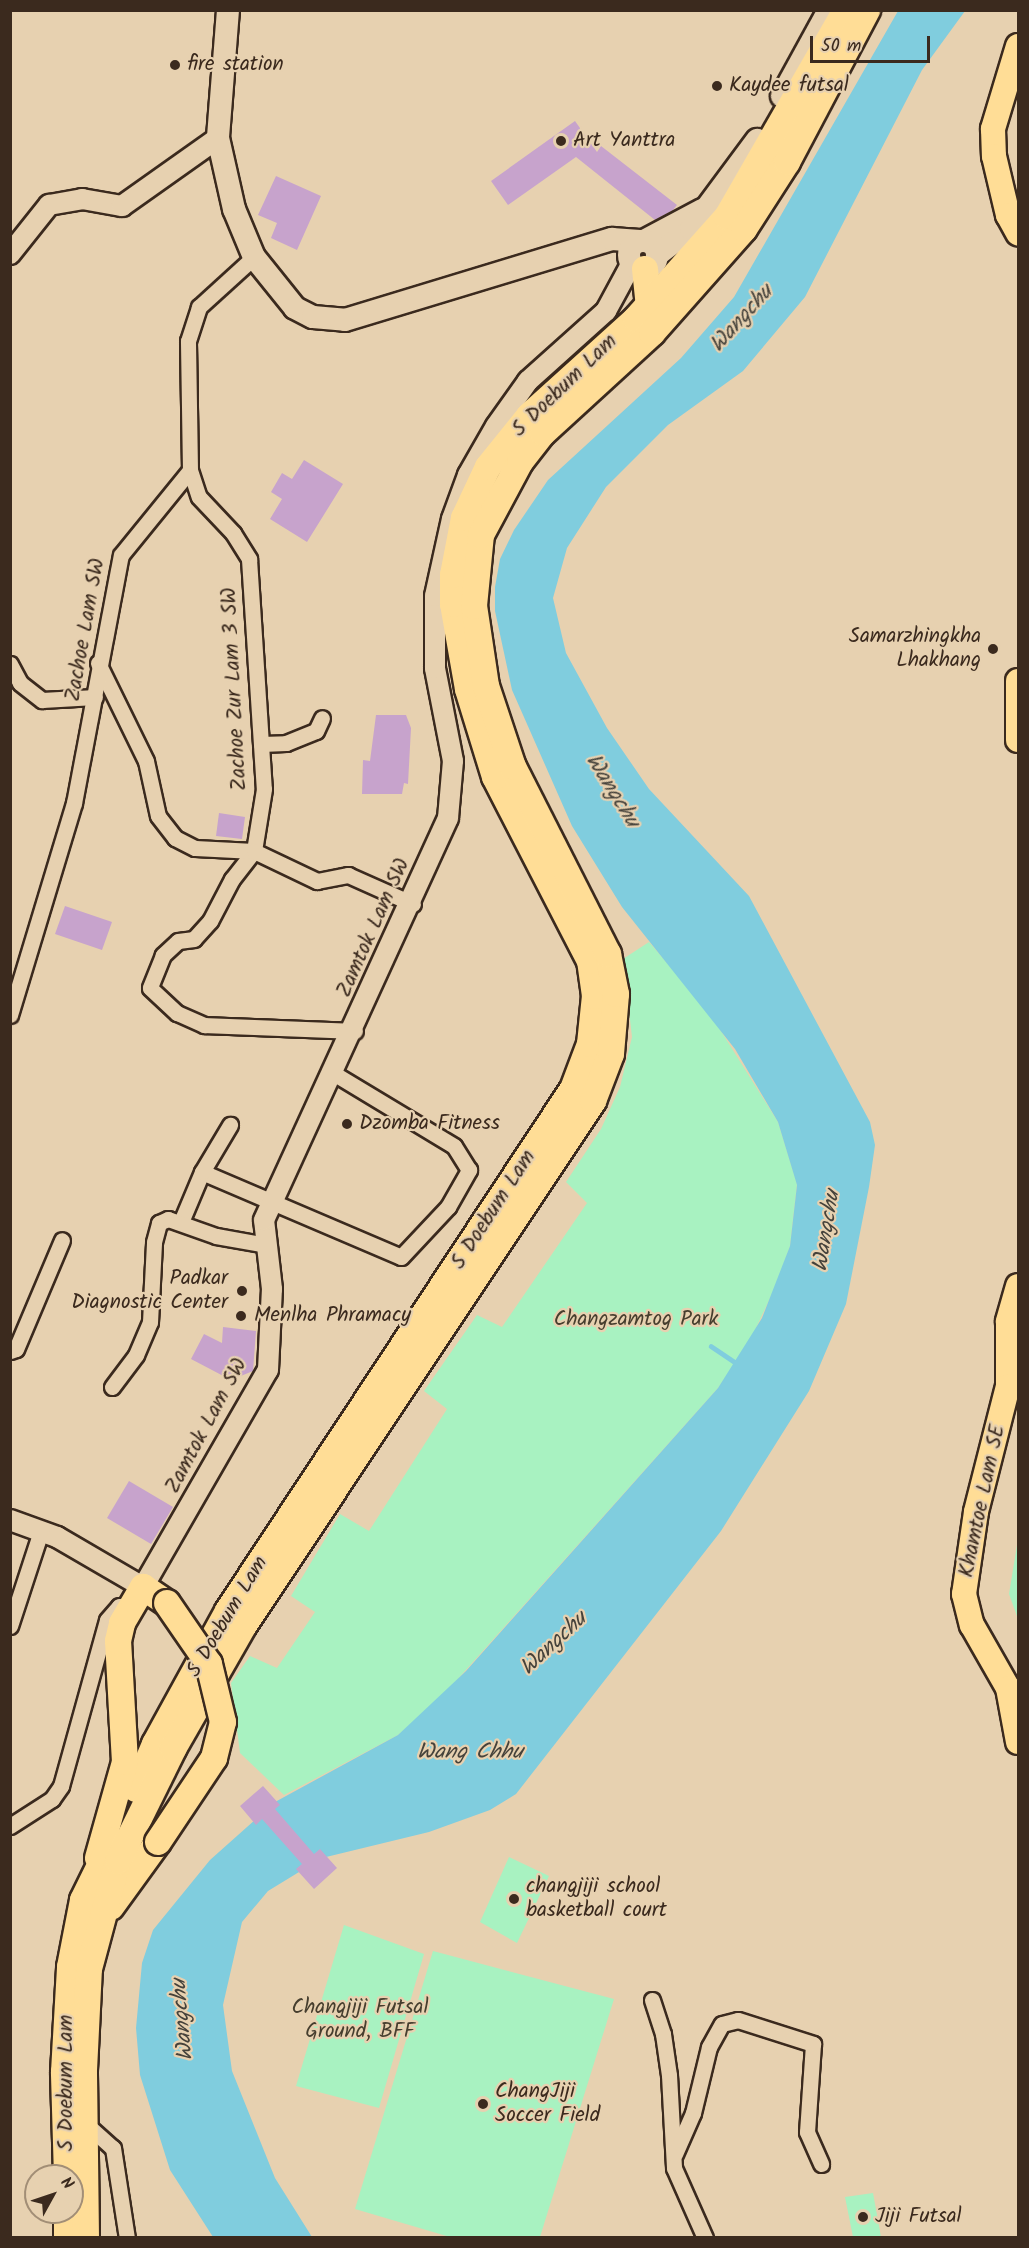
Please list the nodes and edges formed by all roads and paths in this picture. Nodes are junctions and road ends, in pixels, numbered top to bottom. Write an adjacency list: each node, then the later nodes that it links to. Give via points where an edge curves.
1 (228, 10): 6 (main road)
2 (829, 10): 10 (main road, via 744,164 691,229)
3 (846, 10): 11 (highway, S Doebum Lam, via 748,189)
4 (867, 10): 13 (highway, S Doebum Lam, via 757,210 679,304)
5 (1018, 46): 7 (main road, via 993,129 994,156 1006,205)
6 (218, 138): 8 (street, via 122,206 82,199 49,205); 9 (main road, via 234,209)
7 (1018, 233)
8 (10, 254)
9 (254, 257): 10 (main road, via 295,308 314,317 345,320 597,246); 14 (street, via 199,307 188,341)
10 (643, 257): 11 (highway); 12 (highway); 23 (street, Zamtok Lam SW, via 615,298 528,381 468,475 452,519 435,596 435,668 453,761 448,818)
11 (682, 270): 12 (highway, S Doebum Lam)
12 (649, 306): 13 (highway, S Doebum Lam)
13 (590, 374): 42 (highway, S Doebum Lam, via 529,416 488,467 464,518 453,575 459,648 480,736 495,777 590,961 594,1016 583,1066 463,1259 228,1611 155,1744 106,1857); 43 (highway, S Doebum Lam, via 543,433 494,508 481,535 474,606 498,730 537,819 598,928 613,974 616,1021 611,1054 593,1101 244,1625 173,1749 118,1861)
14 (190, 470): 15 (street, Zachoe Lam SW, via 121,555); 21 (street, Zachoe Zur Lam 3 SW, via 199,497 233,533 249,559)
15 (98, 663): 18 (street, Zachoe Lam SW); 22 (street, via 146,761 165,828 195,848)
16 (10, 664): 18 (street, via 20,683 42,699)
17 (1018, 681): 20 (main road)
18 (95, 697): 24 (street, Zachoe Lam SW, via 65,840)
19 (322, 718): 21 (street, via 316,731 286,743)
20 (1018, 740)
21 (261, 744): 22 (street, Zachoe Zur Lam 3 SW, via 264,789)
22 (254, 851): 23 (street, via 317,881 348,875); 25 (street, Zachoe Zur Lam 3 SW, via 232,879 210,921 194,939 178,941 163,955 150,988 177,1013 204,1025)
23 (413, 903): 25 (street, Zamtok Lam SW)
24 (10, 1015)
25 (355, 1031): 26 (street, Zamtok Lam SW)
26 (333, 1073): 29 (street, Zamtok Lam SW); 29 (street, via 454,1146 469,1170 448,1207 401,1257)
27 (230, 1125): 28 (street)
28 (202, 1172): 29 (street); 30 (street)
29 (271, 1202): 32 (street, Zamtok Lam SW, via 264,1220)
30 (181, 1222): 32 (street, via 216,1236); 35 (street, via 168,1219 159,1223 154,1242 150,1322 136,1355)
31 (62, 1240): 34 (street, via 16,1349)
32 (267, 1245): 38 (street, Zamtok Lam SW, via 272,1289 268,1370)
33 (1018, 1286): 40 (main road, Khamtoe Lam SE, via 1008,1322 1008,1386 974,1521 964,1594 972,1625 1008,1688)
34 (10, 1351)
35 (112, 1387)
36 (10, 1520): 37 (street)
37 (41, 1531): 38 (street); 39 (street)
38 (136, 1597): 41 (street, Zamtok Lam SW, via 119,1606 107,1620 61,1786 52,1799); 42 (highway, via 118,1641 125,1761); 43 (highway, bridge, via 167,1603 209,1664 223,1722 214,1758 110,1908)
39 (10, 1626)
40 (1018, 1742)
41 (12, 1822)
42 (92, 1875): 47 (highway, S Doebum Lam, via 76,1928 70,1967 64,2072)
43 (89, 1969): 45 (highway, S Doebum Lam)
44 (652, 2000): 46 (street, via 663,2034)
45 (86, 2124): 49 (highway, S Doebum Lam); 50 (street, via 112,2148)
46 (675, 2154): 48 (street, via 693,2113 709,2047 722,2024 738,2020 813,2044 807,2132); 51 (street, via 674,2168)
47 (67, 2164)
48 (821, 2164)
49 (86, 2238)
50 (128, 2238)
51 (705, 2238)

